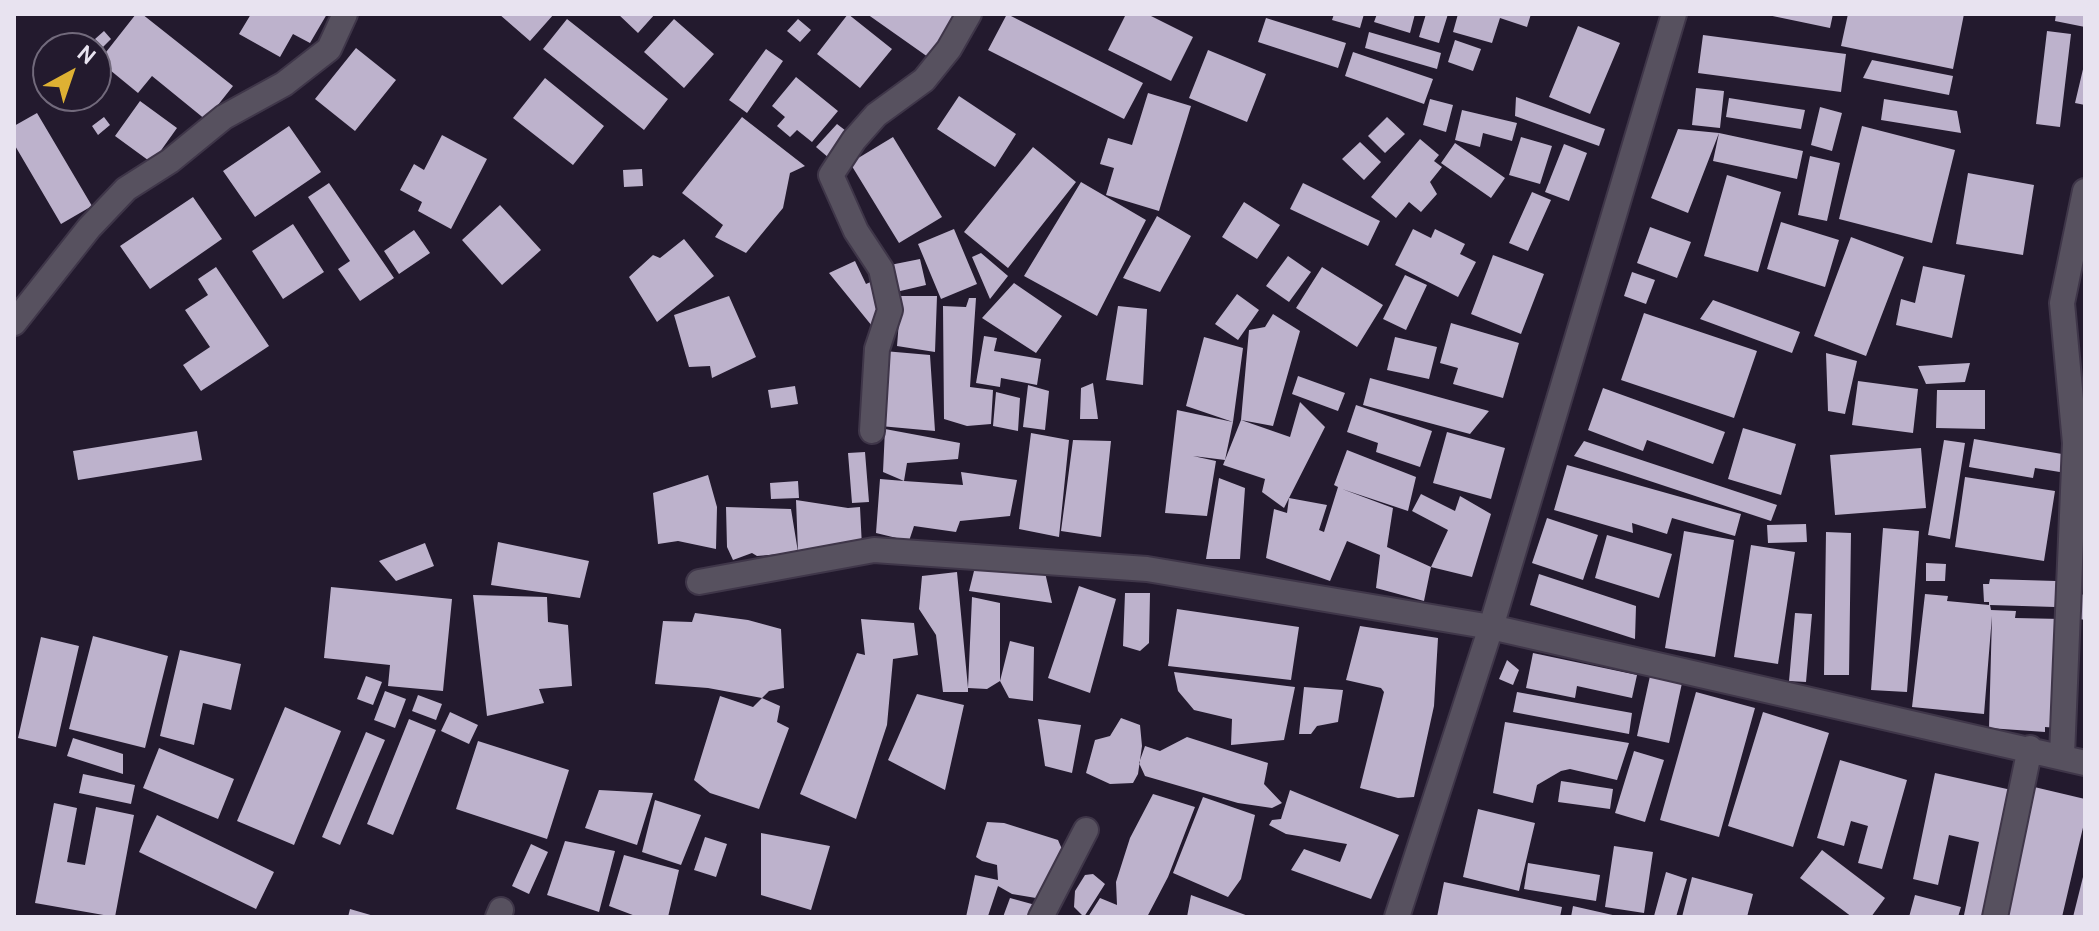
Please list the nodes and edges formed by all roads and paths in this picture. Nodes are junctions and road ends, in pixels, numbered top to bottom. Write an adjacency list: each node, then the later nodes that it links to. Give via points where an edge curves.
1 (345, 14): 5 (street, via 329,49 318,58 224,117 126,189)
2 (969, 14): 6 (street, via 924,80 876,115 831,175 856,231 881,269 890,310 877,349)
3 (1674, 14): 8 (street)
4 (2085, 191): 10 (street, via 2062,303 2075,443)
5 (14, 323)
6 (872, 431)
7 (699, 582): 8 (street, via 874,550 1147,569)
8 (1491, 627): 9 (street); 13 (street)
9 (2030, 748): 10 (street); 14 (street)
10 (2074, 759)
11 (1086, 830): 12 (street)
12 (1041, 917)
13 (1397, 917)
14 (1995, 917)

